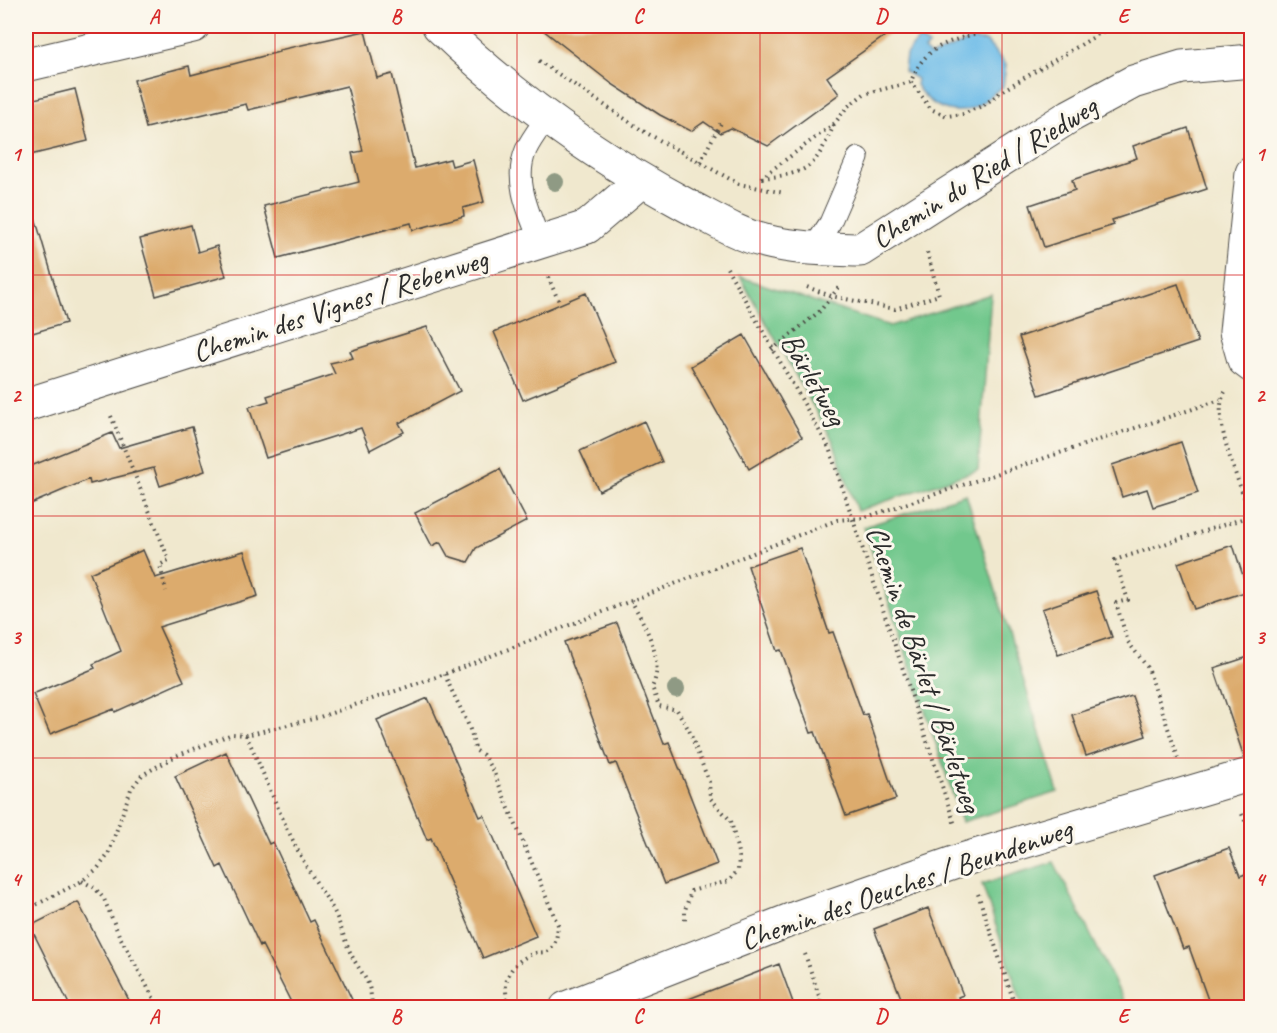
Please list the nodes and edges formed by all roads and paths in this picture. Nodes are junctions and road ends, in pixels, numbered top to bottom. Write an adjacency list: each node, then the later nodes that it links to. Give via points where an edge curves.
1 (193, 26): 7 (street)
2 (439, 26): 9 (street, Chemin du Ried / Riedweg)
3 (995, 26): 8 (path, via 927,53)
4 (1113, 26): 8 (path, via 963,114 947,116 931,109)
5 (532, 56): 15 (path, via 602,106)
6 (1251, 61): 21 (street, Chemin du Ried / Riedweg, via 1182,67 1133,82 1070,116)
7 (26, 65)
8 (911, 82): 11 (path, via 864,93)
9 (546, 118): 17 (street, Chemin du Ried / Riedweg); 19 (lane, via 525,151 521,177 527,208)
10 (722, 123): 15 (path)
11 (835, 123): 11 (path, via 818,158 795,175 761,178)
12 (720, 132): 13 (path)
13 (710, 150)
14 (858, 158): 20 (lane, via 830,222)
15 (701, 161): 18 (path, via 744,186)
16 (1251, 173): 27 (street, via 1236,332)
17 (641, 181): 19 (street, Chemin des Vignes / Rebenweg, via 587,227); 20 (street, Chemin du Ried / Riedweg, via 764,241)
18 (784, 193)
19 (540, 241): 28 (street, Chemin des Vignes / Rebenweg)
20 (814, 247): 21 (street, Chemin du Ried / Riedweg)
21 (860, 250): 25 (path, via 857,267)
22 (926, 250): 25 (path, via 939,295 895,309)
23 (727, 268): 26 (path, Bärletweg)
24 (801, 284): 25 (path)
25 (831, 296): 26 (path, via 820,311)
26 (772, 350): 31 (path, Bärletweg, via 829,448)
27 (1248, 363): 29 (path)
28 (97, 382): 30 (street, Chemin des Vignes / Rebenweg); 33 (path, via 169,560 160,565)
29 (1220, 400): 31 (path, via 863,518); 32 (path, via 1220,422)
30 (26, 405)
31 (850, 517): 34 (path); 39 (path, Chemin de Bärlet / Bärletweg)
32 (1251, 517): 37 (path, via 1115,560 1128,600 1116,603 1128,642 1148,668)
33 (165, 591)
34 (631, 600): 35 (path); 43 (path, via 657,661 657,677 652,687 659,706 677,710 690,730 709,782 710,798 731,821 739,857 738,870 729,881 691,891)
35 (445, 674): 36 (path, via 317,718); 45 (path, via 472,729 475,750 494,773 558,925 557,939 548,951 520,960 510,969 506,983)
36 (246, 735): 40 (path, via 232,735 176,756 142,775 131,789 108,855); 47 (path, via 306,866 335,912 351,956 364,971 372,992)
37 (1181, 768)
38 (1251, 774): 48 (street, Chemin des Oeuches / Beundenweg, via 965,859 798,917)
39 (956, 828)
40 (82, 881): 42 (path); 46 (path, via 104,899)
41 (976, 885): 50 (path)
42 (26, 910)
43 (685, 910)
44 (803, 945): 49 (path)
45 (509, 1004)
46 (159, 1008)
47 (372, 1008)
48 (566, 1008)
49 (823, 1008)
50 (1016, 1008)

